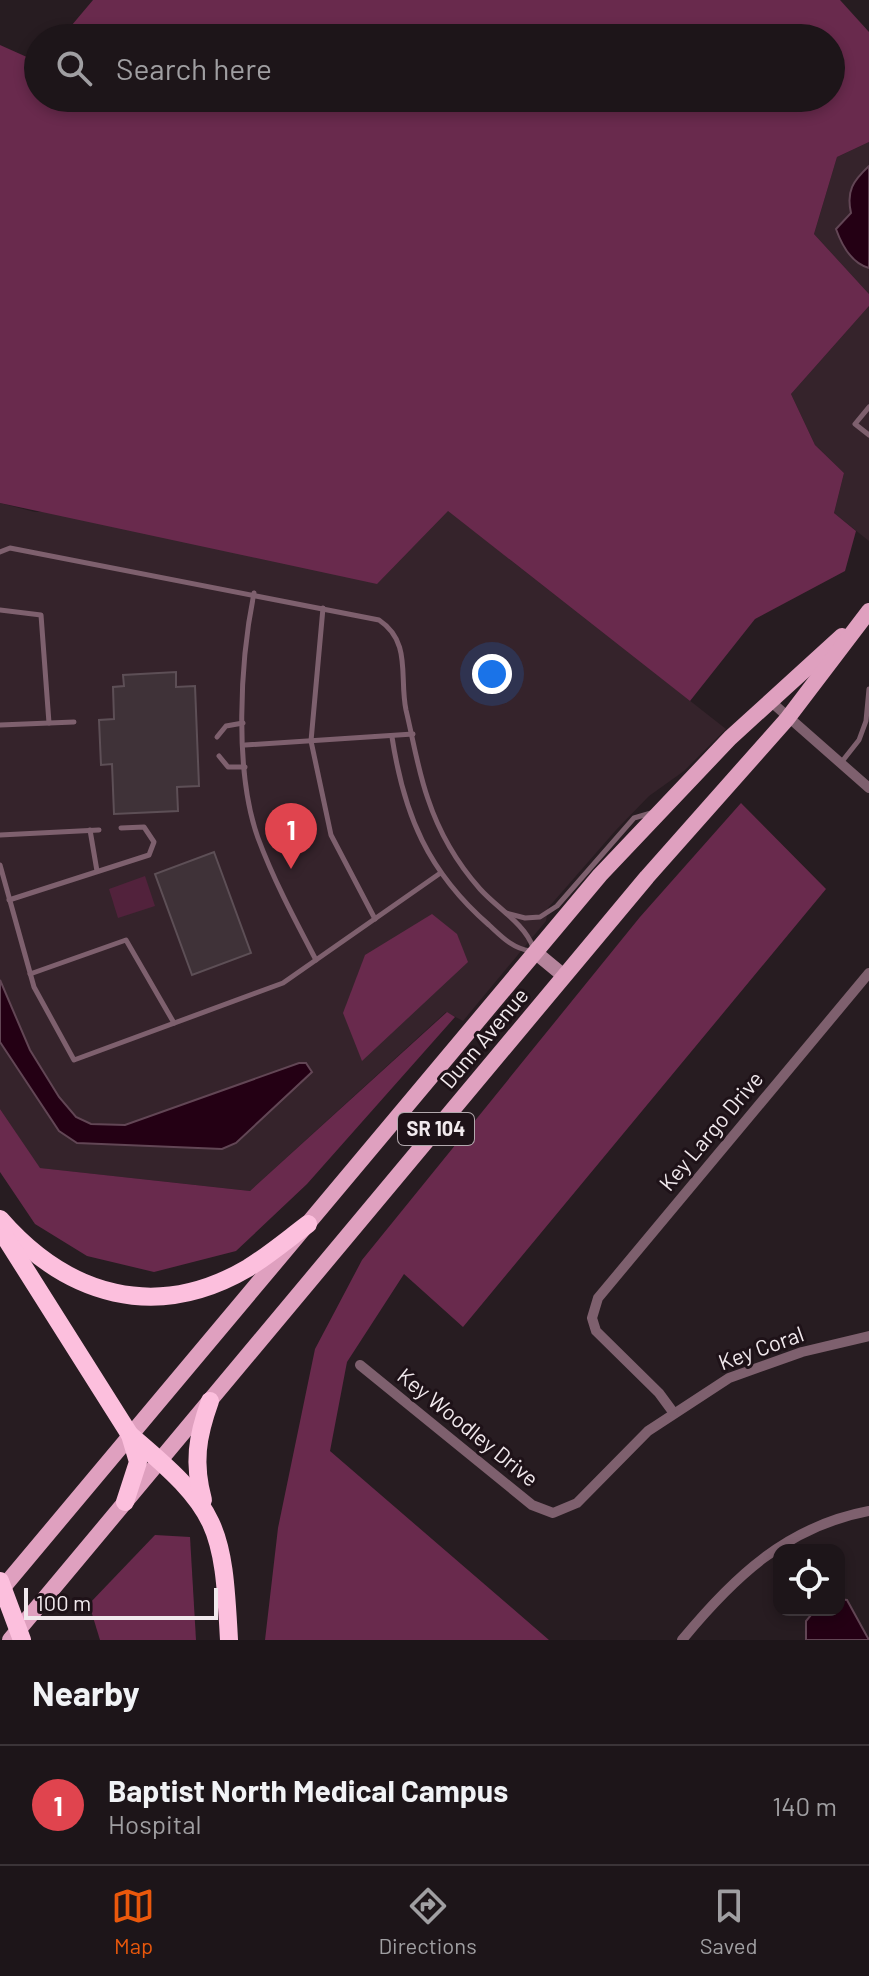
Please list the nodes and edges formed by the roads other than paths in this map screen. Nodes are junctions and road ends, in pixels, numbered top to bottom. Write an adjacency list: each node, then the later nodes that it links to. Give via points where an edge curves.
1 (869, 407): 2 (lane, via 855,424)
2 (869, 435)
3 (0, 552): 4 (lane, via 10,548)
4 (254, 593): 5 (lane); 13 (lane)
5 (323, 608): 15 (lane, via 390,627 405,670 405,706); 18 (lane)
6 (0, 610): 12 (lane, via 41,615)
7 (869, 611): 9 (main road, Dunn Avenue / SR 104); 10 (main road, Dunn Avenue / SR 104)
8 (869, 689): 21 (lane, via 859,740)
9 (769, 700): 10 (street); 24 (main road, Dunn Avenue / SR 104)
10 (787, 719): 21 (street); 39 (main road, Dunn Avenue / SR 104)
11 (74, 722): 12 (lane)
12 (49, 723): 14 (lane)
13 (243, 723): 16 (lane, via 226,726); 19 (lane)
14 (0, 725)
15 (413, 734): 17 (lane); 33 (lane, via 437,823 454,856)
16 (217, 737)
17 (392, 737): 18 (lane); 31 (lane, via 408,810)
18 (311, 741): 19 (lane); 34 (lane, via 331,835)
19 (245, 745): 22 (lane)
20 (219, 756): 22 (lane, via 228,767)
21 (840, 764): 23 (street)
22 (245, 767): 36 (lane, via 257,836)
23 (869, 788)
24 (660, 810): 33 (lane, via 634,818 548,914 525,918); 35 (main road, Dunn Avenue / SR 104)
25 (121, 828): 30 (lane, via 144,827 154,842 149,855)
26 (90, 830): 27 (lane); 28 (lane); 30 (lane)
27 (99, 830)
28 (0, 835)
29 (0, 865): 32 (lane)
30 (97, 871): 32 (lane)
31 (439, 874): 34 (lane); 35 (lane, via 516,949)
32 (9, 900): 38 (lane)
33 (502, 911): 35 (lane, via 528,934)
34 (375, 919): 36 (lane)
35 (535, 952): 39 (main road); 42 (main road, Dunn Avenue / SR 104)
36 (316, 960): 40 (lane, via 283,983)
37 (869, 973): 47 (street, Key Largo Drive, via 598,1298 592,1318 605,1343)
38 (30, 974): 40 (lane, via 126,940); 40 (lane, via 74,1060)
39 (564, 976): 46 (main road, Dunn Avenue / SR 104)
40 (174, 1023)
41 (0, 1219): 42 (highway, via 55,1271 97,1288 144,1296 192,1291 220,1281)
42 (308, 1224): 48 (main road, Dunn Avenue / SR 104)
43 (0, 1228): 48 (highway)
44 (869, 1336): 47 (street, Key Coral, via 729,1378)
45 (360, 1365): 53 (street, Key Woodley Drive, via 532,1505)
46 (210, 1401): 49 (main road, Dunn Avenue / SR 104); 51 (highway, via 196,1447)
47 (673, 1412): 53 (street, Key Coral, via 621,1454 577,1503)
48 (130, 1435): 49 (highway); 50 (highway, via 138,1462); 55 (main road, Dunn Avenue / SR 104)
49 (160, 1460): 50 (main road, Dunn Avenue / SR 104); 51 (highway)
50 (125, 1502): 56 (main road, Dunn Avenue / SR 104)
51 (205, 1507): 58 (highway, via 219,1540)
52 (869, 1511): 59 (street, via 823,1524 760,1558 728,1586)
53 (553, 1513)
54 (0, 1581): 57 (highway, bridge)
55 (0, 1591)
56 (10, 1640)
57 (22, 1640)
58 (229, 1640)
59 (683, 1640)

